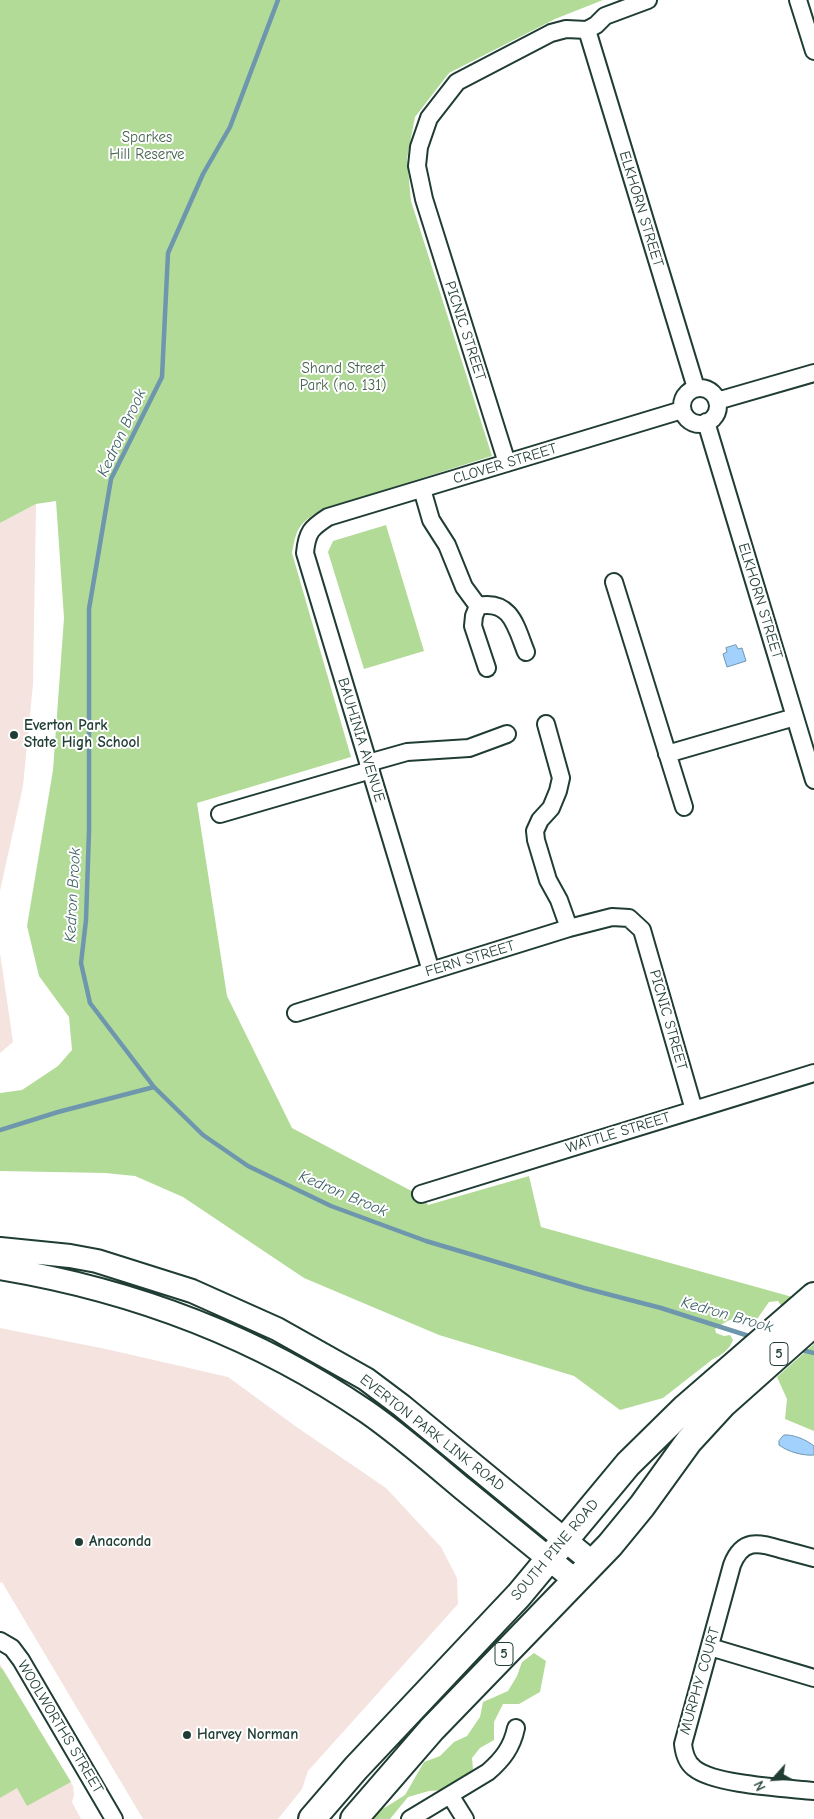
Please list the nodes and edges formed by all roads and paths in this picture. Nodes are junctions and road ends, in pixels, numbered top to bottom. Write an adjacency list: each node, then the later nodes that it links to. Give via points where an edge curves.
1 (648, 0): 3 (street, via 605,16)
2 (798, 0): 4 (street)
3 (587, 30): 6 (street, ELKHORN STREET); 10 (street, PICNIC STREET, via 566,29 551,33 457,82 429,118 419,148 417,166 424,199)
4 (814, 51)
5 (814, 373): 7 (street)
6 (696, 388): 7 (street, via 707,389); 8 (street, via 683,399)
7 (717, 401): 9 (street, via 714,416)
8 (682, 410): 9 (street, via 692,422); 10 (street, CLOVER STREET)
9 (706, 422): 17 (street, ELKHORN STREET)
10 (507, 463): 11 (street, CLOVER STREET)
11 (422, 489): 12 (street, CLOVER STREET); 14 (street, via 431,520 447,544 464,588)
12 (328, 517): 21 (street, BAUHINIA AVENUE, via 313,526 306,538 305,553)
13 (614, 582): 20 (street)
14 (478, 606): 15 (street, via 502,607 514,622); 16 (street, via 474,626)
15 (526, 652)
16 (486, 668)
17 (795, 717): 20 (street); 22 (street, ELKHORN STREET)
18 (546, 724): 25 (street, via 561,778 551,808 535,830 536,840 548,880)
19 (506, 734): 21 (street, via 469,748 407,752)
20 (667, 754): 23 (street)
21 (370, 766): 24 (street); 27 (street, BAUHINIA AVENUE)
22 (814, 780)
23 (684, 807)
24 (220, 814)
25 (569, 928): 26 (street, FERN STREET, via 612,917 629,918); 27 (street, FERN STREET)
26 (642, 930): 30 (street, PICNIC STREET)
27 (431, 971): 28 (street, FERN STREET)
28 (296, 1013)
29 (814, 1073): 30 (street, WATTLE STREET)
30 (694, 1110): 31 (street, WATTLE STREET)
31 (421, 1194)
32 (0, 1248): 36 (main road, EVERTON PARK LINK ROAD, via 97,1261 192,1291 277,1329 380,1390 439,1436)
33 (0, 1268): 36 (main road, EVERTON PARK LINK ROAD, via 127,1296 182,1315 265,1352 367,1412)
34 (810, 1309): 35 (highway, SOUTH PINE ROAD / 5)
35 (732, 1381): 36 (highway, SOUTH PINE ROAD / 5, via 654,1437); 38 (highway, SOUTH PINE ROAD / 5, via 723,1404 689,1441 642,1506)
36 (556, 1549): 38 (main road, EVERTON PARK LINK ROAD); 43 (highway, SOUTH PINE ROAD / 5, via 512,1602)
37 (814, 1558): 40 (street, MURPHY COURT, via 758,1543 739,1551 732,1564)
38 (584, 1572): 44 (highway, SOUTH PINE ROAD / 5)
39 (0, 1641): 47 (street, WOOLWORTHS STREET, via 12,1648 21,1660)
40 (710, 1647): 41 (street); 45 (street, MURPHY COURT, via 683,1744 689,1762 700,1772 727,1780)
41 (814, 1678)
42 (516, 1728): 46 (street, via 514,1740 498,1764)
43 (356, 1768): 44 (highway, via 372,1772); 48 (highway, SOUTH PINE ROAD / 5)
44 (384, 1782): 49 (highway, SOUTH PINE ROAD / 5)
45 (814, 1791)
46 (450, 1795): 50 (street); 51 (street)
47 (114, 1819)
48 (312, 1819)
49 (354, 1819)
50 (410, 1819)
51 (465, 1819)

